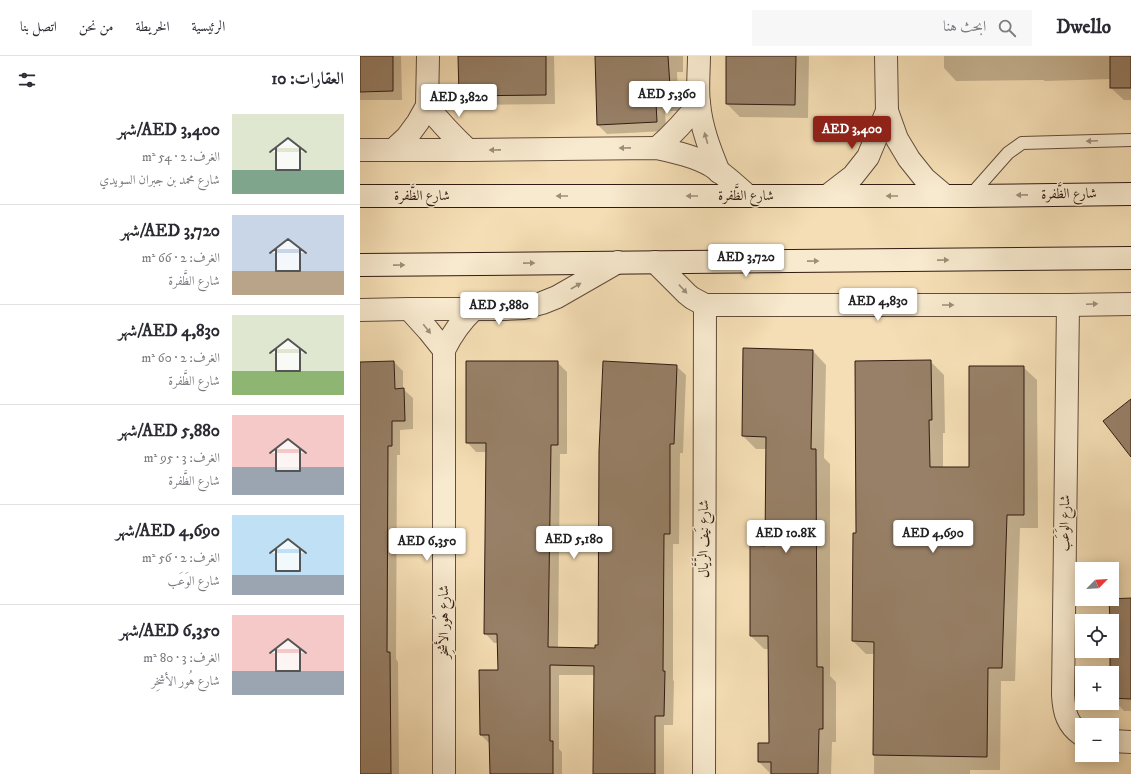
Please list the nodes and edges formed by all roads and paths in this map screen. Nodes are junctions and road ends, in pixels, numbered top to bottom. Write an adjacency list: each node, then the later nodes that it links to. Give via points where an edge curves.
1 (428, 56): 5 (street)
2 (699, 56): 4 (street)
3 (886, 56): 6 (street)
4 (699, 103): 8 (street); 12 (street, one-way to 4, via 703,126)
5 (427, 106): 10 (street, via 407,138); 11 (street, via 453,137)
6 (887, 111): 16 (street, via 868,157 853,176); 17 (street, via 897,139 909,159 925,179)
7 (1131, 140): 18 (lane, one-way to 18, via 1022,143 1008,153)
8 (657, 148): 11 (street, one-way to 11); 12 (street, via 681,153)
9 (360, 150): 10 (street)
10 (393, 150): 11 (street)
11 (468, 150)
12 (719, 172): 15 (street)
13 (1131, 194): 18 (street, شارع الظَّفرة, one-way to 18)
14 (360, 196): 15 (street, شارع الظَّفرة, one-way to 14)
15 (748, 196): 16 (street, شارع الظَّفرة)
16 (827, 196): 17 (street, شارع الظَّفرة, one-way to 16)
17 (945, 196): 18 (street, شارع الظَّفرة)
18 (970, 196)
19 (1131, 258): 21 (street, one-way to 19)
20 (618, 262): 21 (street); 22 (street, one-way to 20); 27 (street, one-way to 20, via 524,308 542,303)
21 (655, 262): 24 (street, one-way to 24, via 687,294)
22 (360, 265)
23 (1131, 304): 25 (street, one-way to 23)
24 (705, 305): 25 (street, one-way to 25); 34 (street, شارع نَيف الرَّيَّال)
25 (1068, 305): 30 (street, شارع الوَعَب, via 1063,708)
26 (409, 309): 27 (street); 28 (street); 29 (street, one-way to 29)
27 (474, 309): 29 (street, شارع هُور الأشخِر, via 464,318)
28 (360, 310)
29 (444, 350): 33 (street, شارع هُور الأشخِر)
30 (1075, 730)
31 (1119, 741): 32 (street)
32 (1131, 742)
33 (444, 774)
34 (704, 774)

